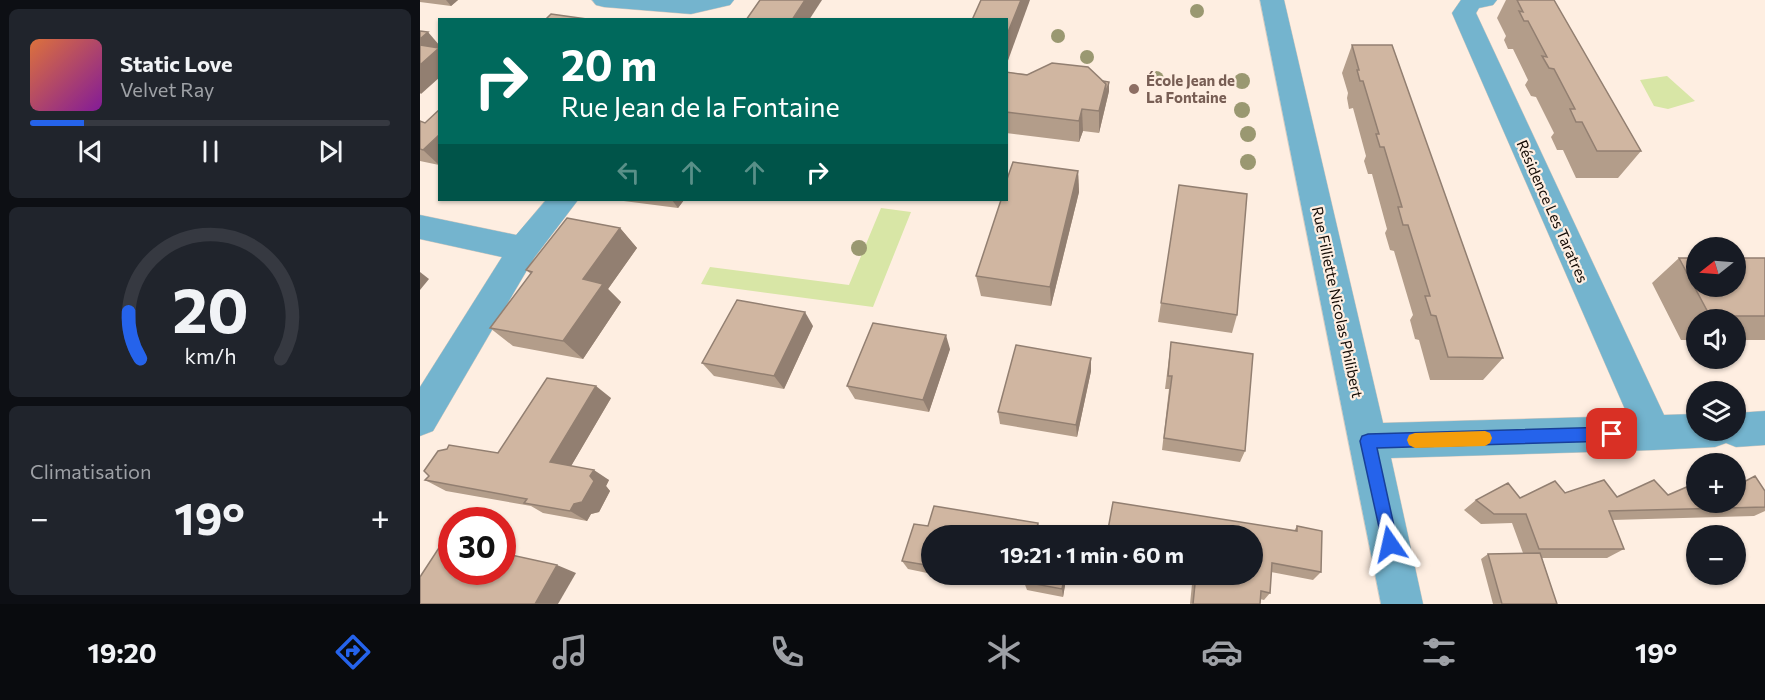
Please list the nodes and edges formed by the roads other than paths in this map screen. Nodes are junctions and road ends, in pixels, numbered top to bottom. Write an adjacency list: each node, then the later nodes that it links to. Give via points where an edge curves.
1 (604, 0): 2 (street, via 691,7)
2 (722, 0)
3 (1272, 0): 13 (street, Rue Filliette Nicolas Philibert)
4 (1485, 0): 12 (street, Résidence Les Taratres, via 1471,3 1464,13)
5 (562, 201): 7 (street)
6 (420, 227): 7 (street)
7 (523, 249): 8 (street)
8 (420, 419)
9 (1765, 428): 10 (street)
10 (1746, 429)
11 (1686, 431): 12 (street)
12 (1654, 433): 13 (street)
13 (1368, 441): 14 (street, Rue Filliette Nicolas Philibert)
14 (1401, 604)

